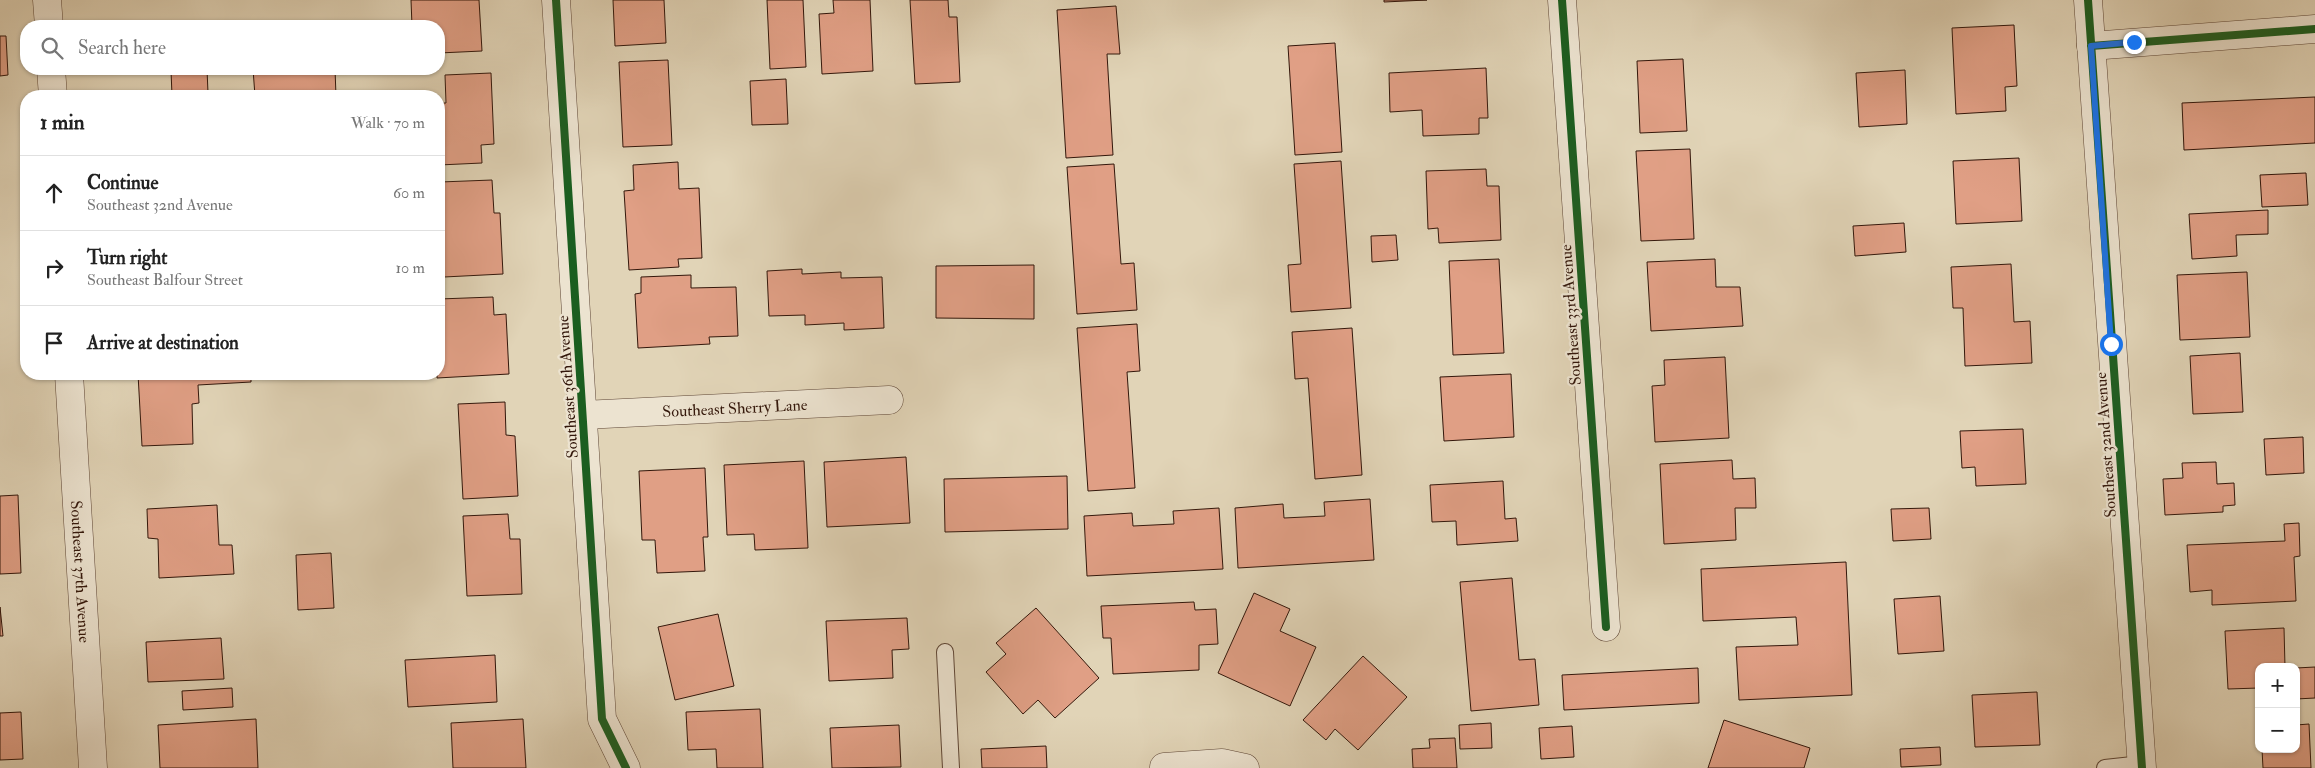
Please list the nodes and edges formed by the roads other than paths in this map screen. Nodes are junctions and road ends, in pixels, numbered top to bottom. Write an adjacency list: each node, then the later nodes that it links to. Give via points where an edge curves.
1 (47, 0): 5 (street)
2 (556, 0): 12 (street, Southeast 36th Avenue)
3 (1562, 0): 13 (street, Southeast 33rd Avenue)
4 (2088, 0): 7 (street, Southeast 32nd Avenue)
5 (49, 20)
6 (2315, 28): 7 (street)
7 (2091, 46): 15 (street, Southeast 32nd Avenue)
8 (51, 75): 9 (street)
9 (53, 90)
10 (69, 380): 17 (street, Southeast 37th Avenue)
11 (889, 400): 12 (street, Southeast Sherry Lane)
12 (582, 415): 18 (street, Southeast 36th Avenue, via 602,719)
13 (1606, 627)
14 (945, 652): 19 (lane)
15 (2142, 766): 21 (lane)
16 (1164, 767): 20 (street, via 1222,763)
17 (93, 768)
18 (626, 768)
19 (951, 768)
20 (1245, 768)
21 (2105, 768)

